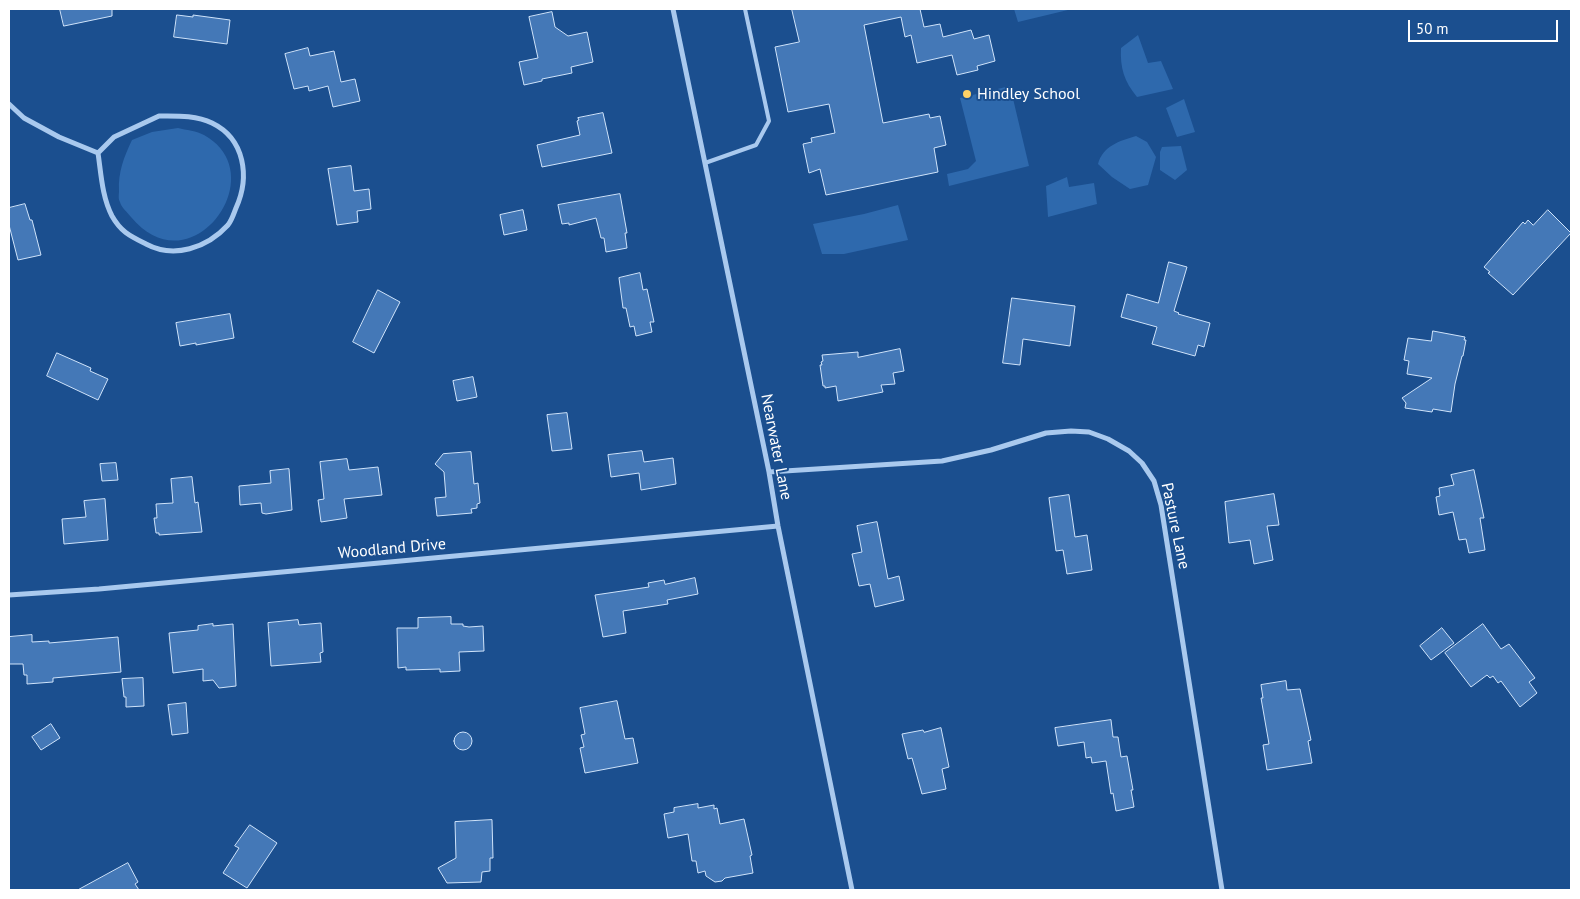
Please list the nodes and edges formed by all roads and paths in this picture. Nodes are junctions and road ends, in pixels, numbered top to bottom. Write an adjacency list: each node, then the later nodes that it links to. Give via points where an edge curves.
1 (673, 9): 5 (street, Nearwater Lane)
2 (745, 9): 5 (lane, via 769,121 756,144)
3 (9, 104): 4 (street, via 24,118 59,137)
4 (98, 152): 4 (street, via 111,214 124,233 155,249 184,252 210,240 229,224 242,195 245,176 240,150 227,133 211,122 159,116 114,137)
5 (705, 163): 6 (street, Nearwater Lane)
6 (769, 472): 7 (street, Nearwater Lane); 10 (street, Pasture Lane, via 942,461 1046,433 1071,431 1108,438 1129,450 1154,481 1161,505)
7 (778, 526): 8 (street, Woodland Drive); 9 (street, Nearwater Lane)
8 (9, 595)
9 (852, 890)
10 (1222, 890)

